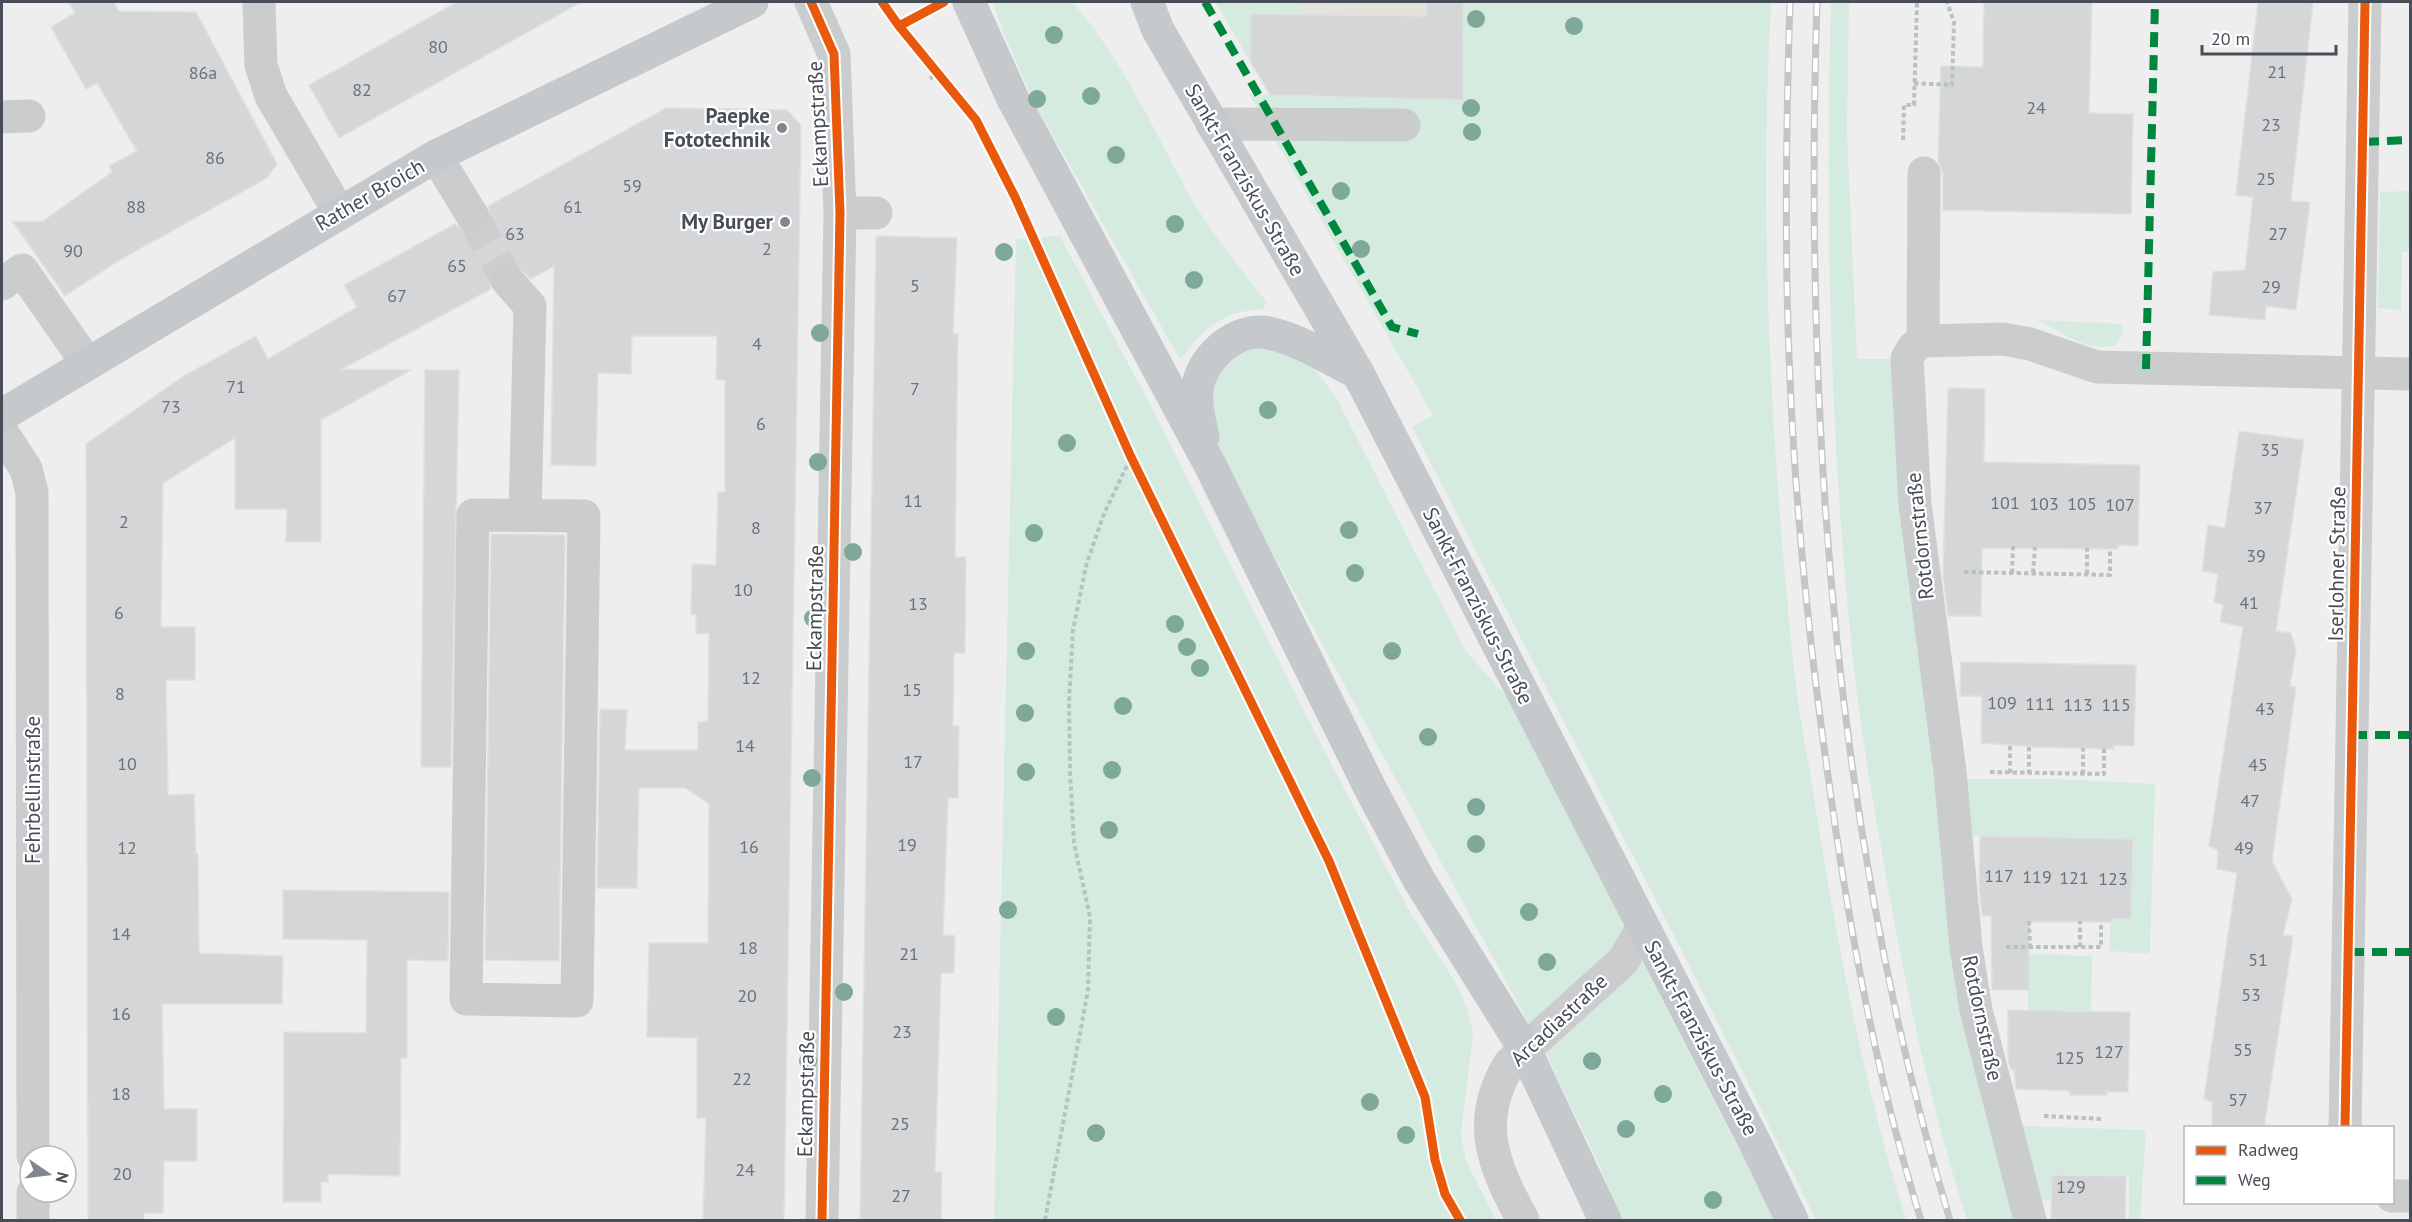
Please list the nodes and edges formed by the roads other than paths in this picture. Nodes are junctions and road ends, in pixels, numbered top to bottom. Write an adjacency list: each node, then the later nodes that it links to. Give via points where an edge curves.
1 (259, 2): 12 (street, via 261,65 271,96)
2 (752, 2): 10 (main road, Rather Broich)
3 (811, 2): 13 (street, Eckampstraße, via 834,54)
4 (1124, 2): 7 (main road)
5 (2365, 2): 21 (street, Iserlohner Straße)
6 (967, 8): 25 (main road)
7 (1152, 16): 8 (main road, Sankt-Franziskus-Straße)
8 (1212, 124): 9 (street); 20 (main road, Sankt-Franziskus-Straße)
9 (1404, 125)
10 (436, 156): 12 (main road, Rather Broich); 15 (street)
11 (1924, 173): 18 (street)
12 (339, 212): 19 (main road, Rather Broich)
13 (840, 213): 14 (street); 35 (street, Eckampstraße)
14 (876, 213)
15 (472, 215)
16 (507, 280): 26 (street, via 530,306)
17 (2, 284): 19 (street, via 22,270)
18 (1923, 340): 21 (street, via 2003,339 2097,367); 39 (street, Rotdornstraße, via 1907,358 1915,504 1950,772 1966,946 1976,1010)
19 (87, 363): 23 (main road, Rather Broich)
20 (1358, 373): 25 (main road, via 1305,346 1267,333 1248,333 1231,341 1210,357 1196,392); 27 (main road, Sankt-Franziskus-Straße)
21 (2359, 373): 22 (street); 29 (street, Iserlohner Straße)
22 (2410, 374)
23 (2, 416)
24 (2, 432): 30 (street, Fehrbellinstraße, via 26,469 32,492)
25 (1210, 465): 28 (main road, via 1419,880)
26 (525, 516): 26 (street, via 473,515 466,999 577,1001 584,516)
27 (1643, 927): 28 (street, Arcadiastraße, via 1623,961); 38 (main road, Sankt-Franziskus-Straße)
28 (1525, 1050): 36 (street, Arcadiastraße, via 1510,1062 1499,1081 1489,1128 1498,1173); 37 (main road)
29 (2346, 1126)
30 (33, 1144)
31 (2394, 1196): 32 (street)
32 (2410, 1196)
33 (33, 1204): 34 (street)
34 (33, 1221)
35 (822, 1221)
36 (1523, 1221)
37 (1605, 1221)
38 (1792, 1221)
39 (2030, 1221)

